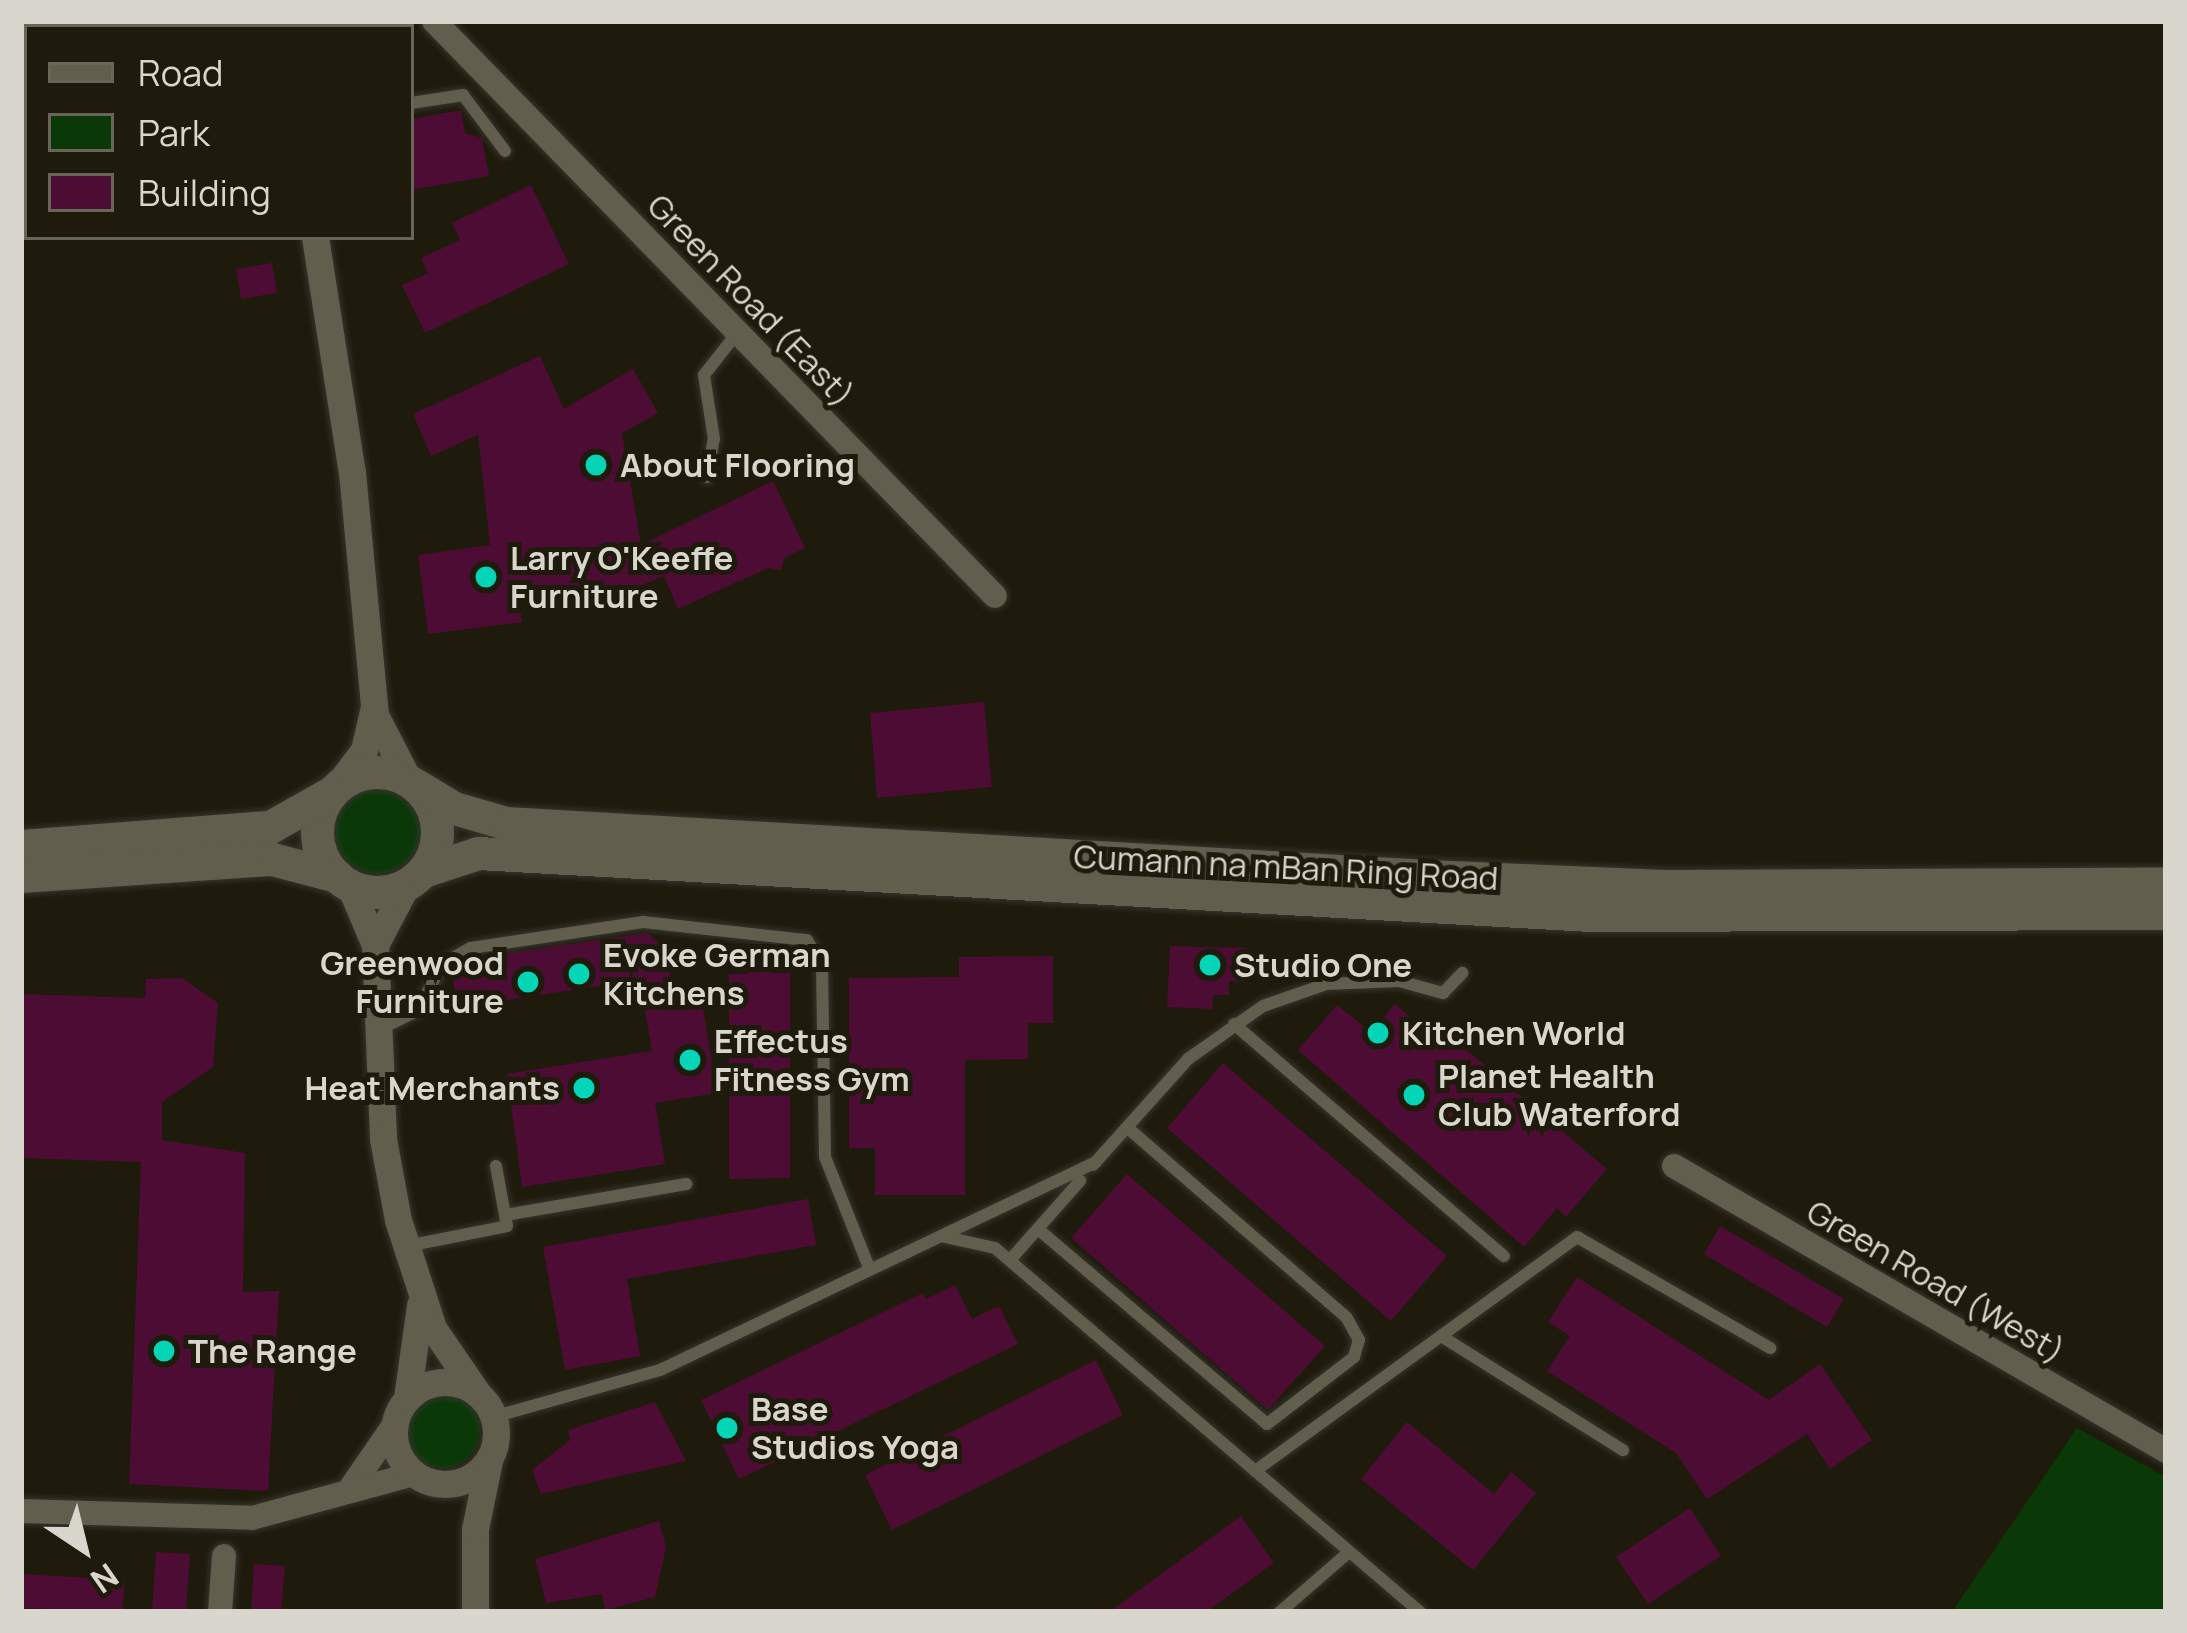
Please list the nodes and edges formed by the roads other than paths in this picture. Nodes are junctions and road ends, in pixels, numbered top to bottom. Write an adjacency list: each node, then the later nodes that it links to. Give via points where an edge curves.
1 (434, 21): 5 (street, Green Road (East))
2 (414, 103): 3 (lane, via 463,95)
3 (505, 152)
4 (314, 240): 8 (street, via 352,472)
5 (737, 333): 6 (lane, via 704,375 714,440); 7 (street, Green Road (East))
6 (706, 477)
7 (994, 596)
8 (374, 702): 9 (street, via 385,742); 10 (street, via 364,750)
9 (412, 782): 10 (main road, via 377,771); 13 (main road, via 437,821); 15 (main road, Cumann na mBan Ring Road, via 454,808 506,823 1451,878 1670,886)
10 (335, 789): 11 (main road, via 270,827); 14 (main road, via 317,837)
11 (21, 846)
12 (21, 876): 14 (main road, via 272,859)
13 (415, 878): 14 (main road, via 379,892); 16 (main road, Cumann na mBan Ring Road, via 478,853 1589,915); 17 (street)
14 (343, 881): 17 (street)
15 (2166, 883)
16 (2166, 913)
17 (375, 945): 20 (street)
18 (1462, 973): 19 (lane, via 1443,993 1400,981 1326,984)
19 (1234, 1024): 21 (lane, via 1178,1069); 30 (lane)
20 (379, 1029): 28 (street, via 385,1160); 32 (lane, via 419,1010 441,965 471,948 643,922 807,940 823,972 825,1157)
21 (1127, 1127): 22 (lane); 27 (lane, via 1346,1317 1359,1340 1354,1357 1283,1420 1264,1423)
22 (1096, 1162): 27 (lane); 29 (lane, via 1055,1188)
23 (496, 1166): 26 (lane)
24 (1674, 1166): 40 (street, Green Road (West))
25 (686, 1184): 26 (lane)
26 (505, 1215): 28 (lane, via 507,1226)
27 (1038, 1228): 31 (lane)
28 (406, 1246): 33 (street)
29 (909, 1246): 31 (lane, via 967,1236); 32 (lane)
30 (1504, 1256)
31 (1010, 1260): 42 (lane)
32 (868, 1265): 37 (lane, via 660,1370)
33 (418, 1289): 36 (street); 37 (street, via 440,1342)
34 (1441, 1336): 35 (lane, via 1577,1237); 39 (lane); 42 (lane)
35 (1770, 1348)
36 (407, 1398): 37 (street, via 450,1382); 38 (street)
37 (486, 1406): 41 (street)
38 (394, 1425): 43 (street, via 397,1452); 44 (street, via 369,1468)
39 (1623, 1450)
40 (2166, 1451)
41 (492, 1452): 43 (street, via 465,1480); 46 (street)
42 (1255, 1471): 47 (lane)
43 (420, 1477): 44 (street); 46 (street, via 456,1504)
44 (340, 1494): 45 (street, via 233,1520)
45 (21, 1511)
46 (474, 1548): 50 (street)
47 (1349, 1552): 51 (lane); 52 (lane)
48 (224, 1556): 49 (street)
49 (220, 1612)
50 (476, 1612)
51 (1280, 1612)
52 (1420, 1612)

